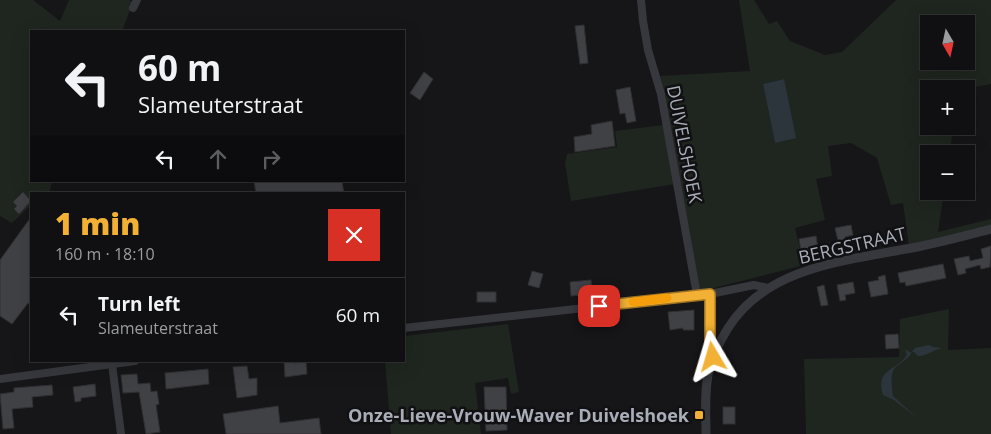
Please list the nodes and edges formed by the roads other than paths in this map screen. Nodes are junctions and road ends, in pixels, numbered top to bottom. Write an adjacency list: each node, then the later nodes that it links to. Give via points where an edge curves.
1 (642, 0): 5 (street, DUIVELSHOEK, via 648,50 661,94)
2 (991, 229): 3 (street, BERGSTRAAT, via 814,268)
3 (768, 288): 4 (street, via 754,284); 7 (street, BERGSTRAAT, via 739,313)
4 (710, 294): 5 (street); 7 (street, via 710,352)
5 (697, 295): 6 (street)
6 (405, 328)
7 (713, 357): 12 (street, BERGSTRAAT, via 706,383)
8 (127, 362): 9 (street)
9 (112, 364): 10 (street); 11 (street)
10 (0, 379)
11 (121, 434)
12 (706, 434)

